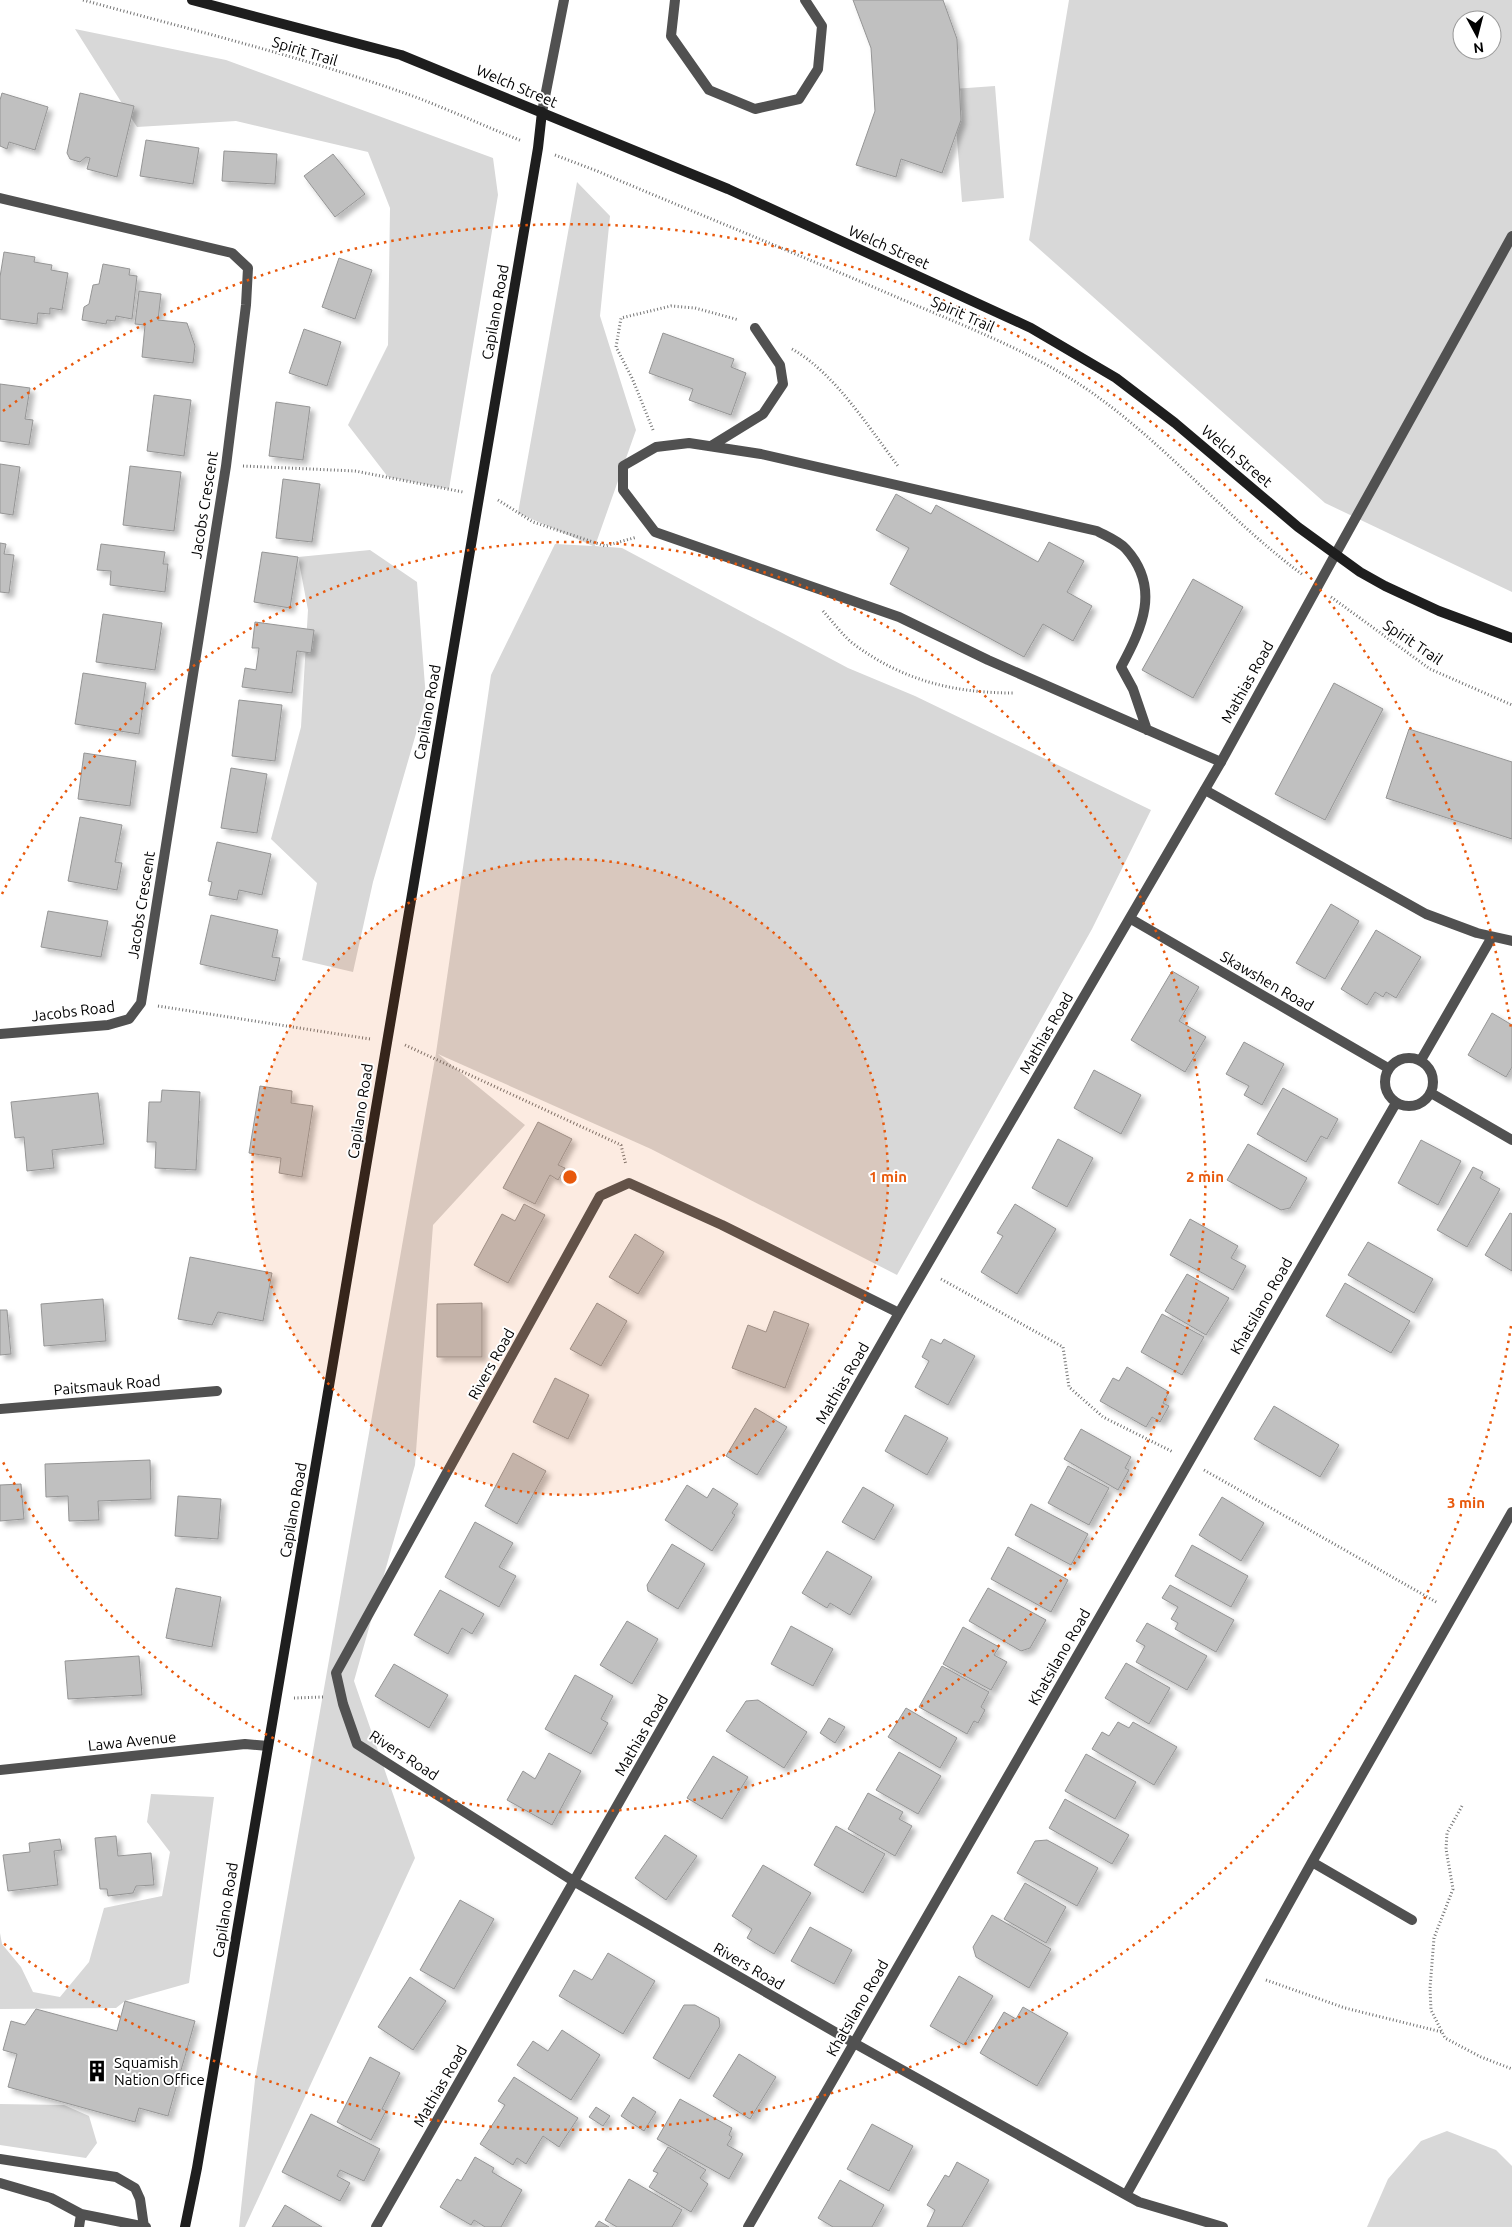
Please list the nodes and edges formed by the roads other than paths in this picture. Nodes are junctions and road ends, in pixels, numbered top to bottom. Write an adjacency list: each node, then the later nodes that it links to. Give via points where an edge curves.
1 (192, 0): 5 (street, Welch Street, via 401,55)
2 (564, 0): 5 (street, Capilano Road)
3 (675, 0): 4 (street, via 671,36 709,90 755,109 799,99 818,69 822,26)
4 (805, 0)
5 (542, 112): 10 (street, Welch Street, via 728,189 1061,344 1145,399); 29 (street, Capilano Road)
6 (0, 198): 18 (street, Jacobs Crescent, via 232,253 248,268 226,466)
7 (1512, 236): 10 (street, Mathias Road)
8 (756, 328): 9 (street, via 780,365 783,384 763,414)
9 (711, 446): 12 (street, via 761,454 1097,531 1126,548 1141,574 1147,603 1139,634 1121,667 1133,689); 12 (street, via 689,443 660,447 623,466 623,490 655,532 899,617)
10 (1335, 555): 11 (street, Welch Street, via 1412,599); 13 (street, Mathias Road)
11 (1512, 638)
12 (1147, 730): 13 (street)
13 (1221, 762): 14 (street, Mathias Road)
14 (1205, 790): 15 (street, Mathias Road); 16 (street, via 1426,914)
15 (1130, 919): 21 (street, Skawshen Road); 25 (street, Mathias Road)
16 (1492, 937): 17 (street); 20 (street)
17 (1512, 942)
18 (141, 1003): 19 (street, Jacobs Road, via 129,1019 108,1025)
19 (0, 1034)
20 (1421, 1060): 21 (street, via 1403,1058); 22 (street, via 1430,1069 1434,1080)
21 (1388, 1068): 23 (street, via 1385,1087)
22 (1431, 1093): 23 (street, via 1416,1106); 24 (street)
23 (1396, 1102): 34 (street, Khatsilano Road)
24 (1512, 1140)
25 (900, 1314): 32 (street, Mathias Road); 32 (street, Rivers Road, via 630,1183 600,1196 336,1673 357,1744)
26 (217, 1391): 27 (street, Paitsmauk Road)
27 (0, 1409)
28 (1512, 1512): 31 (street)
29 (268, 1746): 30 (street, Lawa Avenue, via 245,1744); 41 (street, Capilano Road)
30 (0, 1770)
31 (1312, 1862): 33 (street); 37 (street)
32 (575, 1882): 34 (street, Rivers Road); 42 (street, Mathias Road)
33 (1412, 1920)
34 (854, 2044): 37 (street, Rivers Road); 43 (street, Khatsilano Road)
35 (0, 2159): 40 (street, via 116,2177 135,2188)
36 (0, 2183): 38 (street, via 51,2198)
37 (1126, 2195): 44 (street, Rivers Road, via 1139,2202)
38 (81, 2214): 39 (street); 40 (street)
39 (79, 2227)
40 (145, 2227)
41 (185, 2227)
42 (376, 2227)
43 (748, 2227)
44 (1223, 2227)

